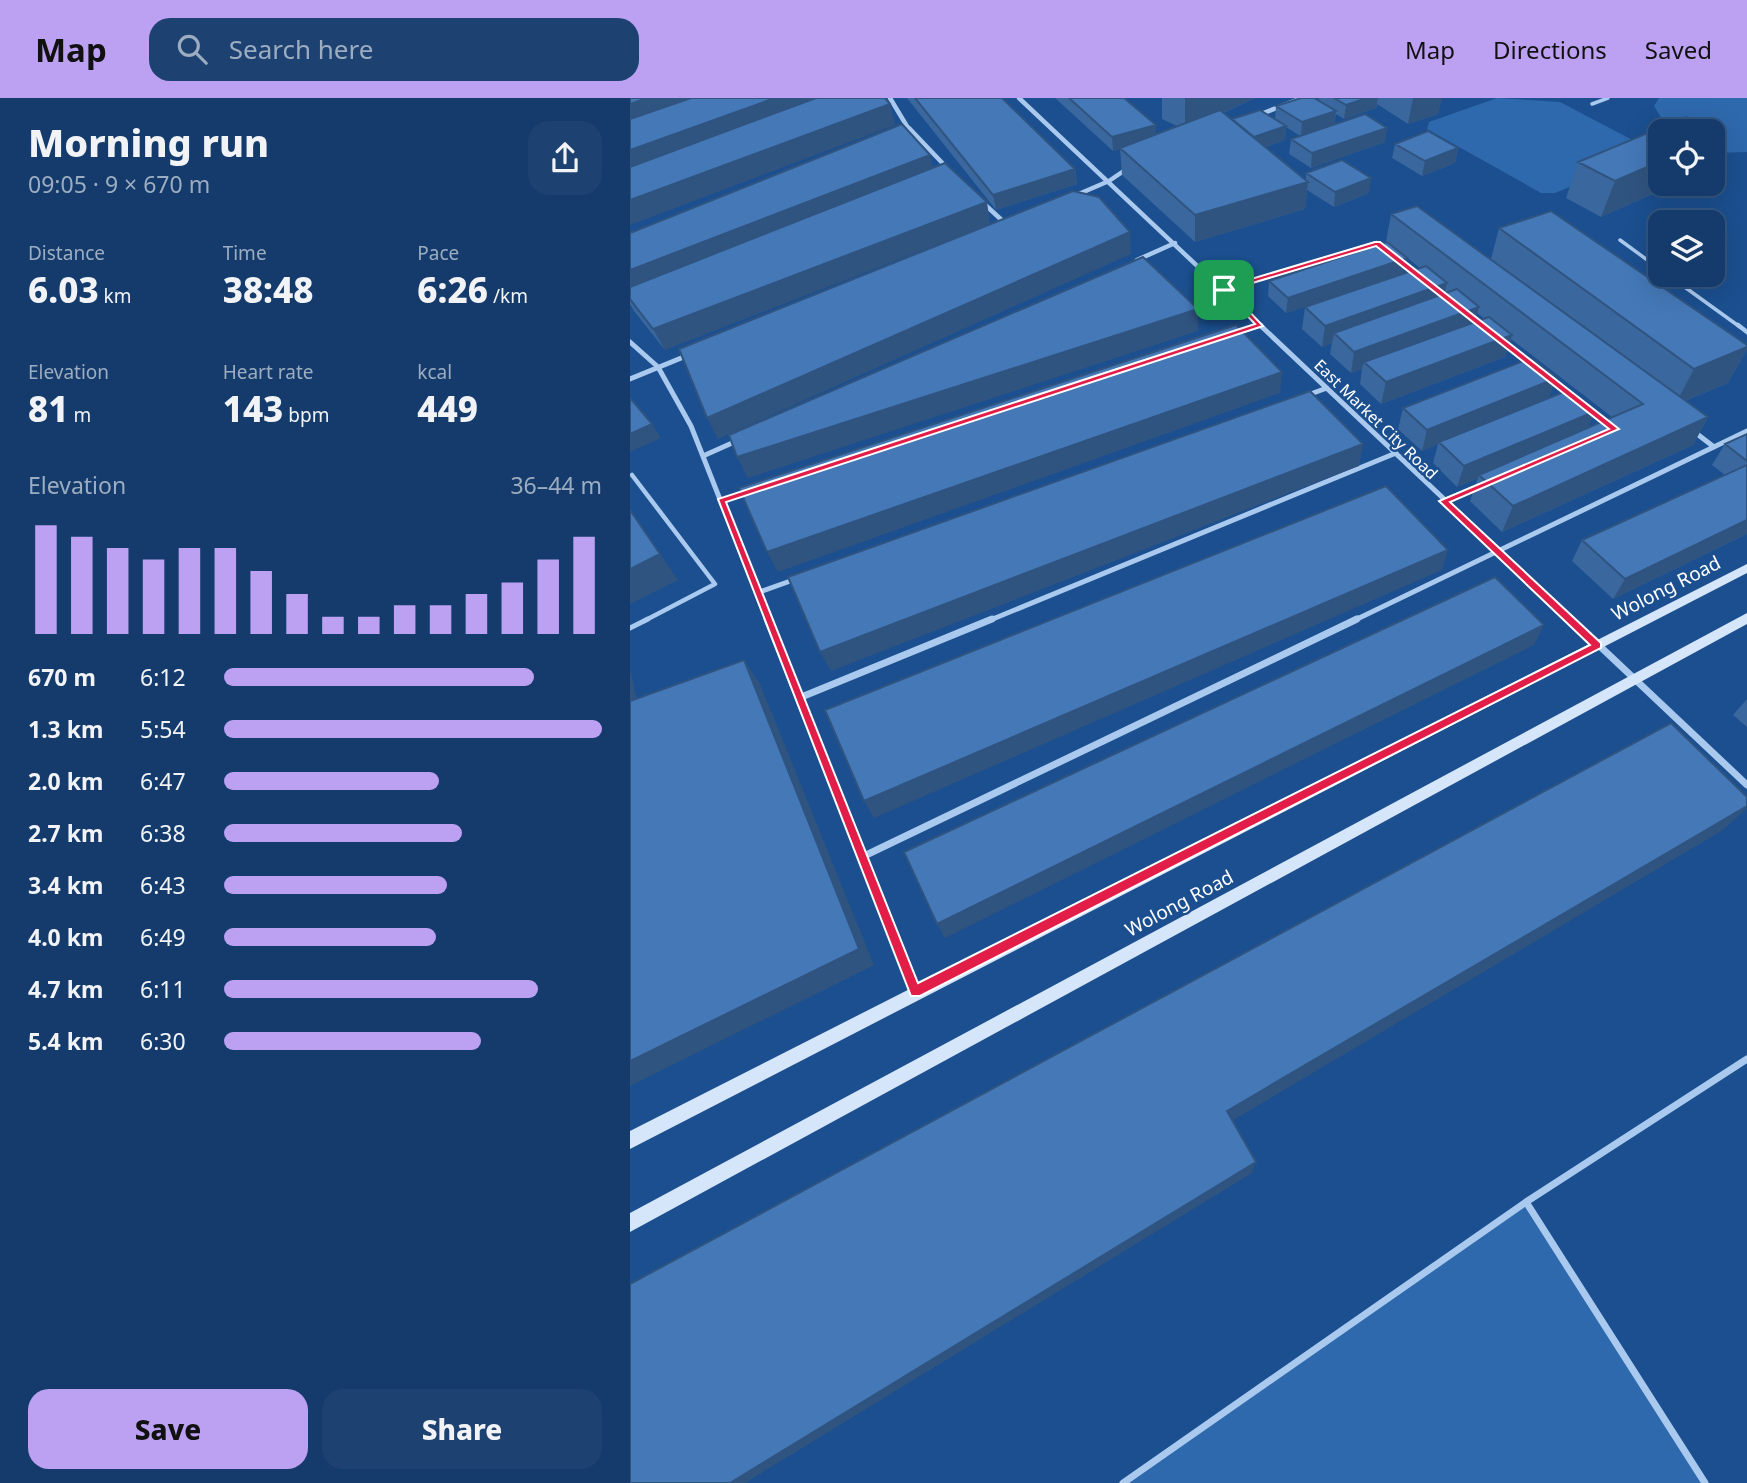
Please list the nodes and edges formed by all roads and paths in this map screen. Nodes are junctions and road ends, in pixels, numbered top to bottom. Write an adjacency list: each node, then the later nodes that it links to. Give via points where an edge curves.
1 (890, 98): 7 (street)
2 (1019, 98): 11 (street, East Market City Road)
3 (1301, 98): 6 (street)
4 (1608, 98): 5 (lane)
5 (1592, 104)
6 (1252, 118)
7 (909, 128): 8 (street); 10 (street, via 953,174)
8 (897, 132)
9 (1133, 165): 11 (street)
10 (940, 179)
11 (1109, 181): 12 (street); 18 (street, East Market City Road)
12 (1071, 197)
13 (979, 199): 15 (street)
14 (1019, 218): 15 (street)
15 (1006, 224): 16 (street)
16 (993, 229)
17 (1620, 240): 19 (lane)
18 (1175, 243): 20 (street); 23 (street, East Market City Road)
19 (1648, 260)
20 (1124, 266)
21 (1420, 277): 23 (street, via 1377,243)
22 (1685, 287): 25 (lane)
23 (1224, 290): 24 (street, East Market City Road)
24 (1261, 325): 27 (street); 32 (street, East Market City Road)
25 (1747, 332)
26 (1496, 336): 37 (street, via 1615,429)
27 (1221, 338)
28 (630, 342): 30 (street)
29 (697, 351): 30 (street)
30 (658, 367): 31 (street); 40 (street)
31 (630, 379)
32 (1327, 388): 33 (street); 39 (street, East Market City Road)
33 (1301, 398)
34 (1681, 422): 38 (street)
35 (1747, 431): 38 (street)
36 (754, 433): 40 (street)
37 (1603, 435)
38 (1714, 447): 46 (street)
39 (1396, 453): 45 (street, East Market City Road); 54 (street)
40 (703, 456): 44 (street)
41 (632, 475): 51 (lane, via 715,584)
42 (1492, 481): 45 (street)
43 (760, 488): 44 (street)
44 (721, 501): 49 (street)
45 (1443, 501): 46 (street, East Market City Road)
46 (1498, 551): 52 (street, East Market City Road); 56 (street)
47 (1747, 568): 52 (main road, Wolong Road)
48 (809, 574): 49 (street)
49 (757, 593): 54 (street)
50 (1747, 618): 53 (main road, Wolong Road)
51 (630, 628)
52 (1597, 646): 53 (street, East Market City Road); 57 (main road, Wolong Road)
53 (1634, 679): 55 (street, East Market City Road); 61 (main road, Wolong Road)
54 (799, 698): 56 (street)
55 (1747, 785)
56 (862, 857): 57 (street)
57 (915, 991): 59 (main road, Wolong Road)
58 (1747, 1059): 60 (lane)
59 (630, 1140)
60 (1526, 1202): 62 (lane); 63 (lane)
61 (630, 1223)
62 (1123, 1483)
63 (1705, 1483)

